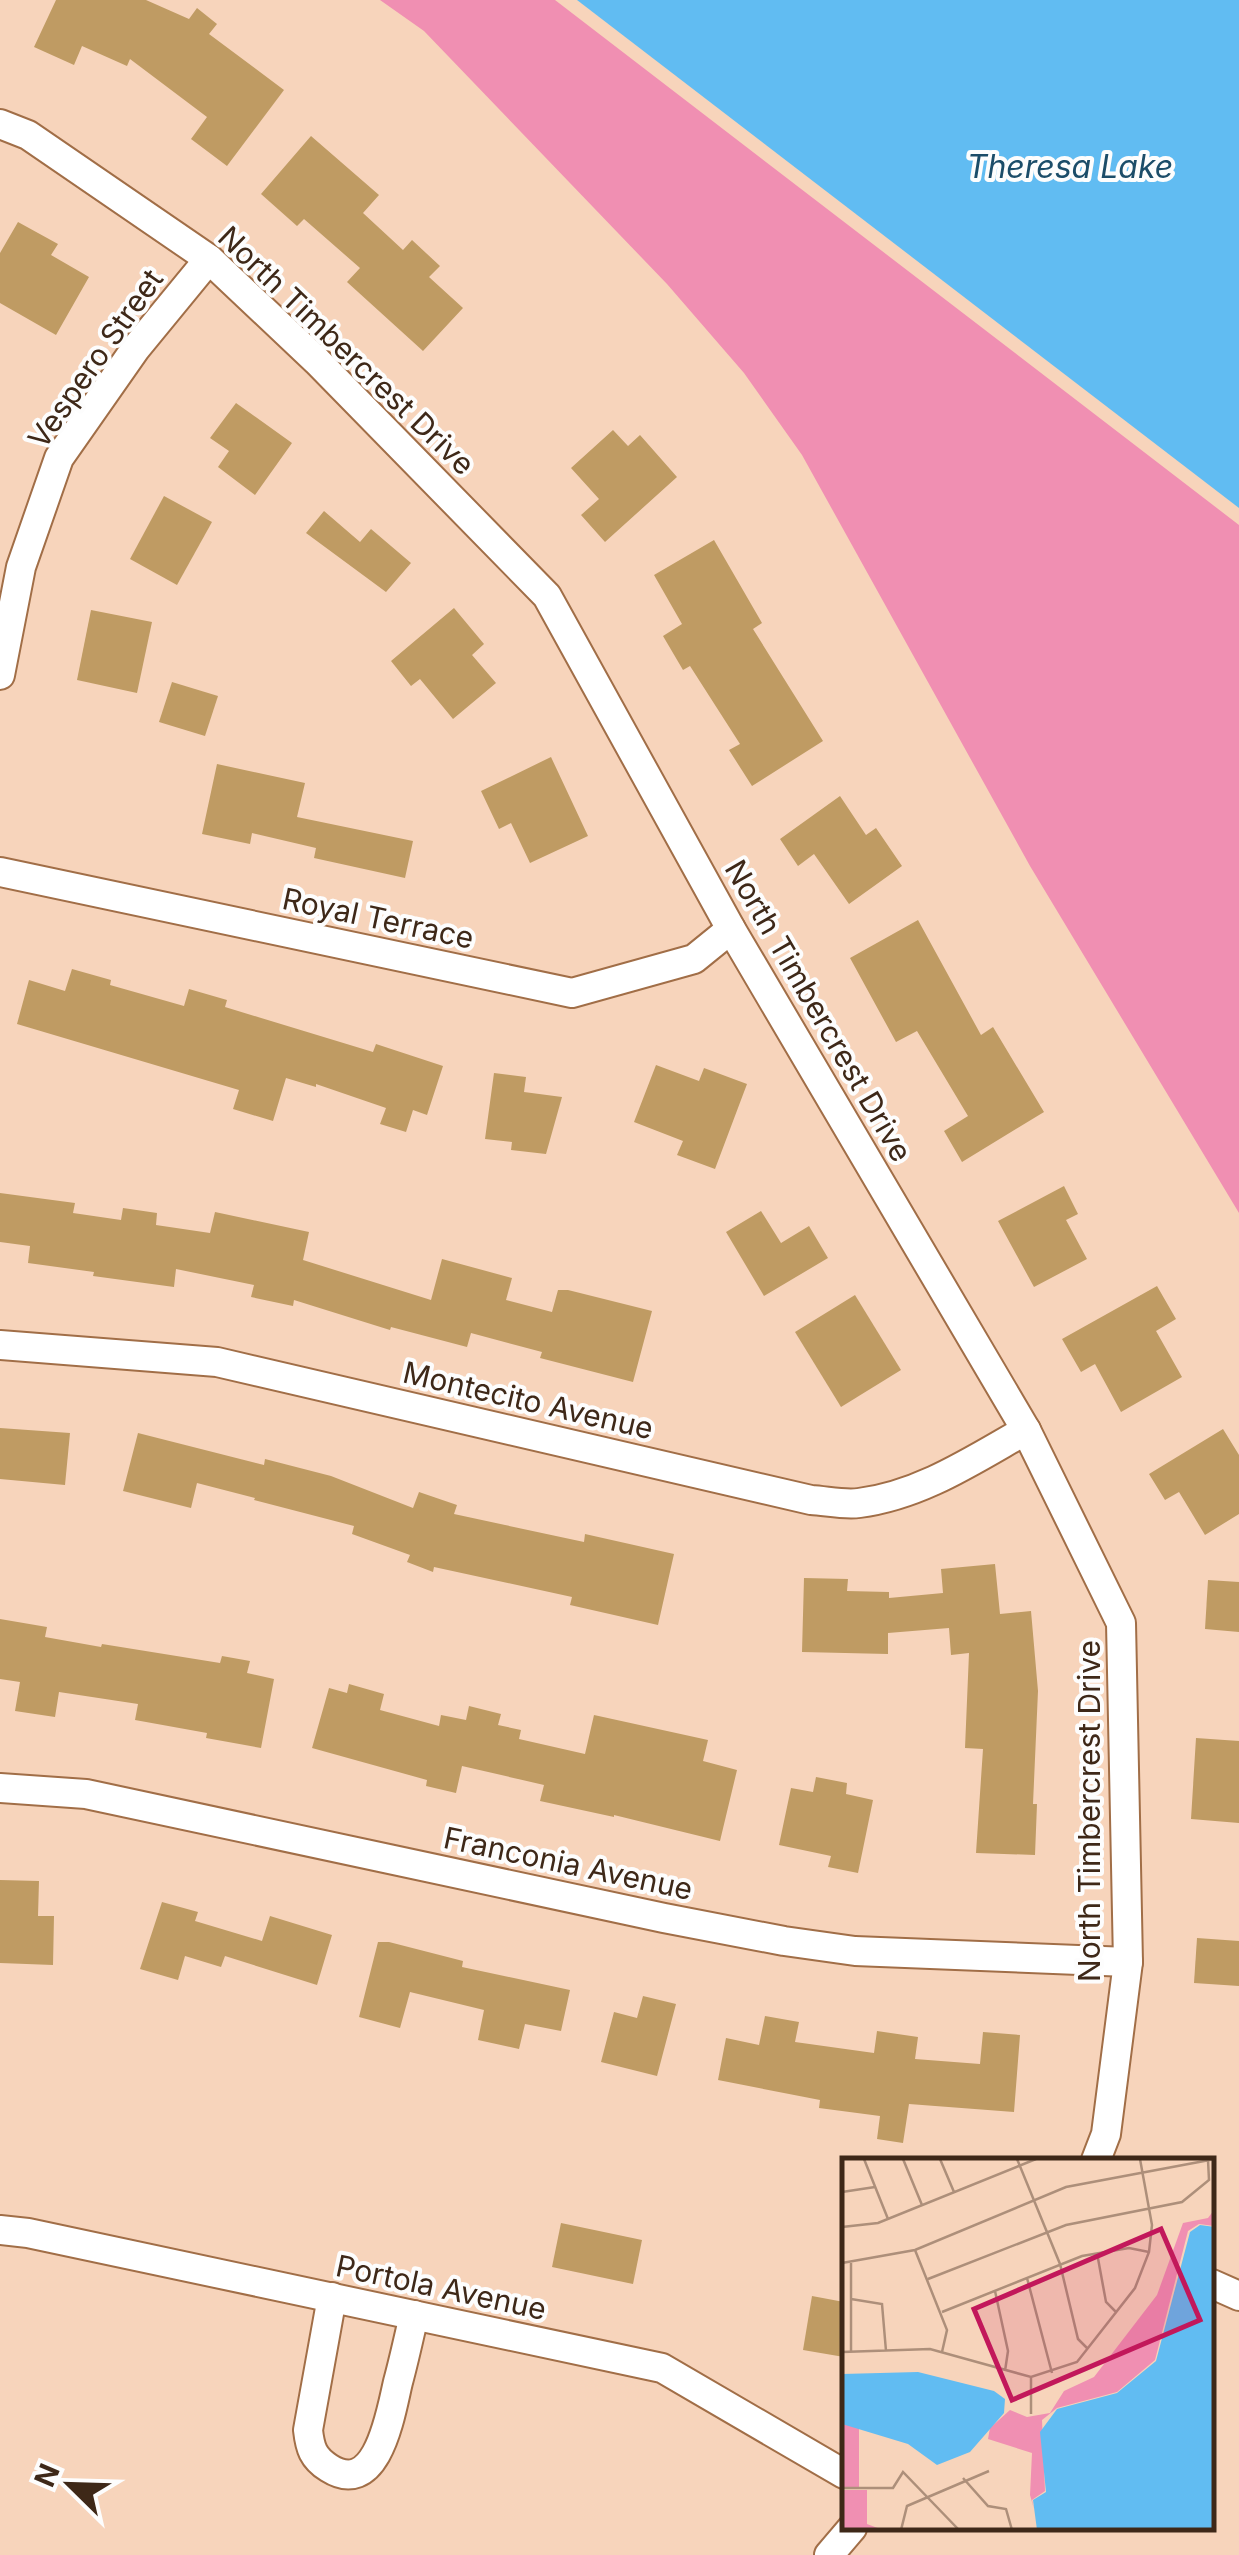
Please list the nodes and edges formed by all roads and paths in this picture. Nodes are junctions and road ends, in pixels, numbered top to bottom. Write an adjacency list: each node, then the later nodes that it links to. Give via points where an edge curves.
1 (0, 124): 2 (street, North Timbercrest Drive, via 28,134)
2 (210, 259): 3 (street, Vespero Street, via 136,348 59,458 21,567); 5 (street, North Timbercrest Drive, via 547,596)
3 (0, 675)
4 (0, 872): 5 (street, Royal Terrace, via 572,993 694,958)
5 (732, 929): 7 (street, North Timbercrest Drive)
6 (0, 1345): 7 (street, Montecito Avenue, via 217,1362 793,1496 855,1504 928,1484)
7 (1026, 1430): 9 (street, North Timbercrest Drive, via 1121,1623)
8 (0, 1788): 9 (street, Franconia Avenue, via 86,1794 784,1941 855,1951)
9 (1128, 1962): 10 (street, North Timbercrest Drive, via 1106,2134)
10 (1097, 2158)
11 (0, 2230): 14 (street, Portola Avenue)
12 (1214, 2285): 13 (street)
13 (1239, 2296)
14 (332, 2298): 15 (street, Portola Avenue); 15 (street, via 308,2430 316,2458 336,2472 358,2472 378,2453)
15 (414, 2314): 16 (street, Portola Avenue, via 662,2368)
16 (842, 2473)
17 (850, 2530): 18 (street)
18 (829, 2555)

